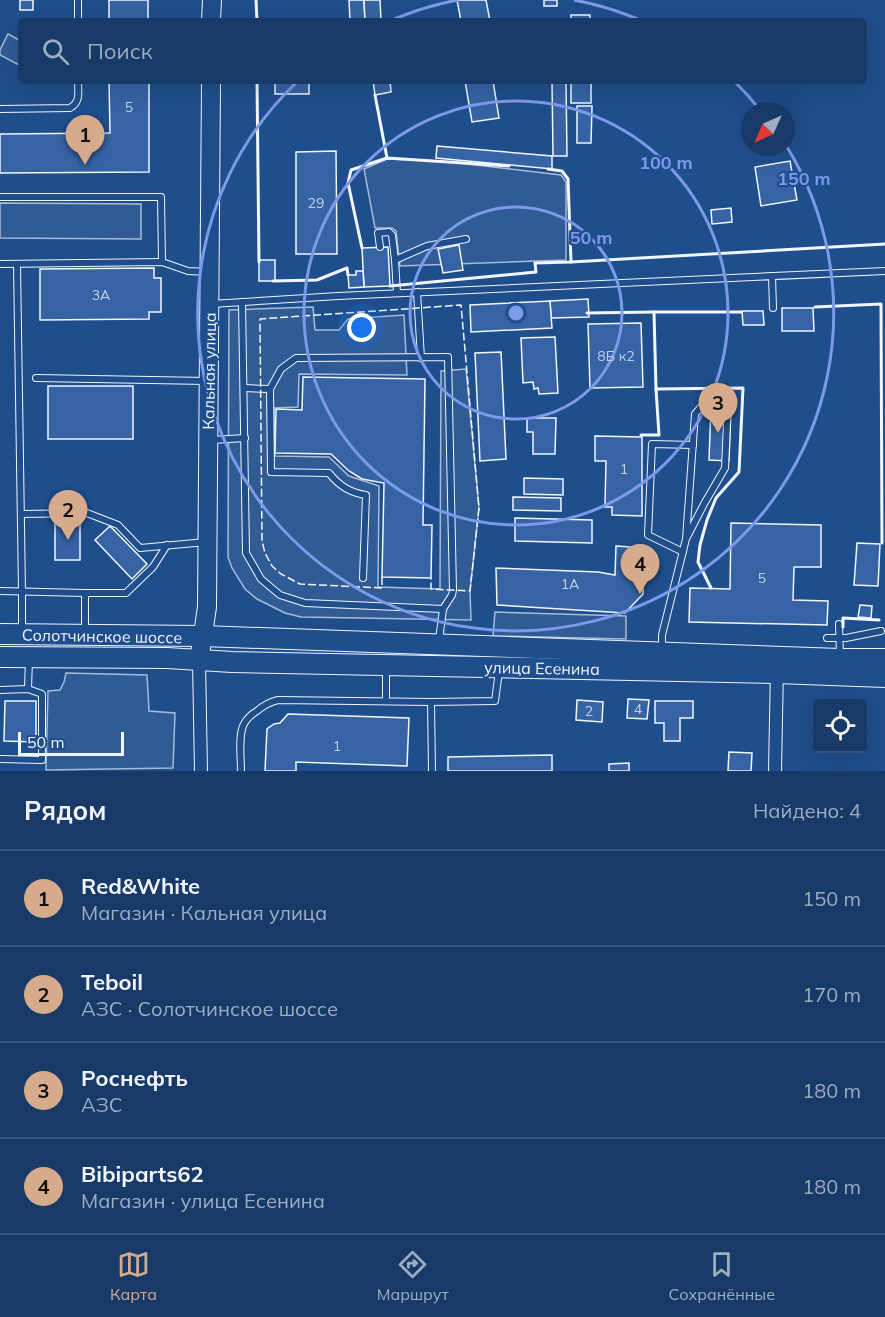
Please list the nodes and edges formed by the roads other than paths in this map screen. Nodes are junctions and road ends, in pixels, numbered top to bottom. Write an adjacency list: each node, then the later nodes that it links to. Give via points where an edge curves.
1 (78, 0): 3 (lane)
2 (212, 0): 4 (street)
3 (78, 18)
4 (211, 18)
5 (78, 84): 7 (lane, via 78,101 70,108)
6 (211, 84): 16 (street, Кальная улица)
7 (0, 109)
8 (0, 197): 12 (lane, via 161,197)
9 (466, 239): 11 (lane, via 428,246)
10 (380, 247): 11 (lane, via 378,233 388,232 392,235)
11 (394, 260): 19 (lane)
12 (162, 262): 14 (lane); 16 (lane, via 188,271)
13 (0, 264): 14 (lane)
14 (17, 264): 31 (lane)
15 (885, 271): 17 (lane)
16 (209, 272): 21 (street, Кальная улица)
17 (772, 276): 18 (lane); 22 (lane)
18 (417, 292): 19 (lane); 23 (lane)
19 (397, 293): 20 (lane, via 383,290)
20 (242, 302): 21 (lane); 26 (lane)
21 (210, 304): 25 (street, Кальная улица)
22 (773, 308)
23 (421, 358): 27 (lane, via 296,358 281,369); 40 (lane, via 448,357 453,590)
24 (36, 378): 25 (lane)
25 (208, 381): 29 (street, Кальная улица)
26 (244, 388): 27 (lane); 28 (lane)
27 (270, 389): 36 (lane, via 271,472 329,473 344,489 366,495)
28 (245, 438): 29 (lane); 40 (lane, via 246,553 261,579 280,595 305,603)
29 (208, 440): 33 (street, Кальная улица)
30 (693, 445): 32 (lane); 32 (lane, via 695,414 701,406 711,399 728,400 725,468); 35 (lane, via 652,444 648,535)
31 (21, 514): 34 (lane, via 87,513 118,525 140,548); 38 (lane)
32 (687, 539): 35 (lane)
33 (207, 542): 34 (lane); 46 (street, Кальная улица)
34 (167, 544): 39 (lane, via 153,567 126,593)
35 (683, 552): 50 (lane, via 662,635)
36 (363, 579)
37 (0, 591): 38 (lane)
38 (22, 592): 39 (lane); 44 (lane)
39 (86, 593): 45 (lane)
40 (443, 609): 49 (lane)
41 (839, 624): 48 (lane)
42 (881, 632): 48 (lane)
43 (0, 634): 44 (main road, Солотчинское шоссе)
44 (22, 635): 45 (main road, Солотчинское шоссе)
45 (85, 635): 46 (main road, Солотчинское шоссе)
46 (203, 636): 49 (main road, улица Есенина); 55 (street, Кальная улица)
47 (827, 638): 48 (lane)
48 (839, 638): 54 (lane)
49 (439, 644): 50 (main road, улица Есенина)
50 (662, 652): 57 (main road, улица Есенина)
51 (0, 657): 52 (main road, Солотчинское шоссе)
52 (29, 658): 55 (main road, Солотчинское шоссе); 60 (lane)
53 (885, 659): 54 (main road, улица Есенина)
54 (840, 660): 57 (main road, улица Есенина)
55 (199, 661): 56 (main road, улица Есенина); 65 (street)
56 (386, 665): 58 (main road, улица Есенина); 62 (lane)
57 (777, 665): 58 (main road, улица Есенина); 59 (main road, улица Есенина); 68 (street)
58 (499, 667): 63 (lane, via 495,702)
59 (885, 677)
60 (28, 689): 61 (lane); 64 (lane, via 42,694 42,760)
61 (0, 690)
62 (386, 701): 63 (lane); 66 (lane, via 270,701 243,725)
63 (431, 702): 67 (lane)
64 (0, 759)
65 (201, 771)
66 (242, 771)
67 (432, 771)
68 (775, 771)

